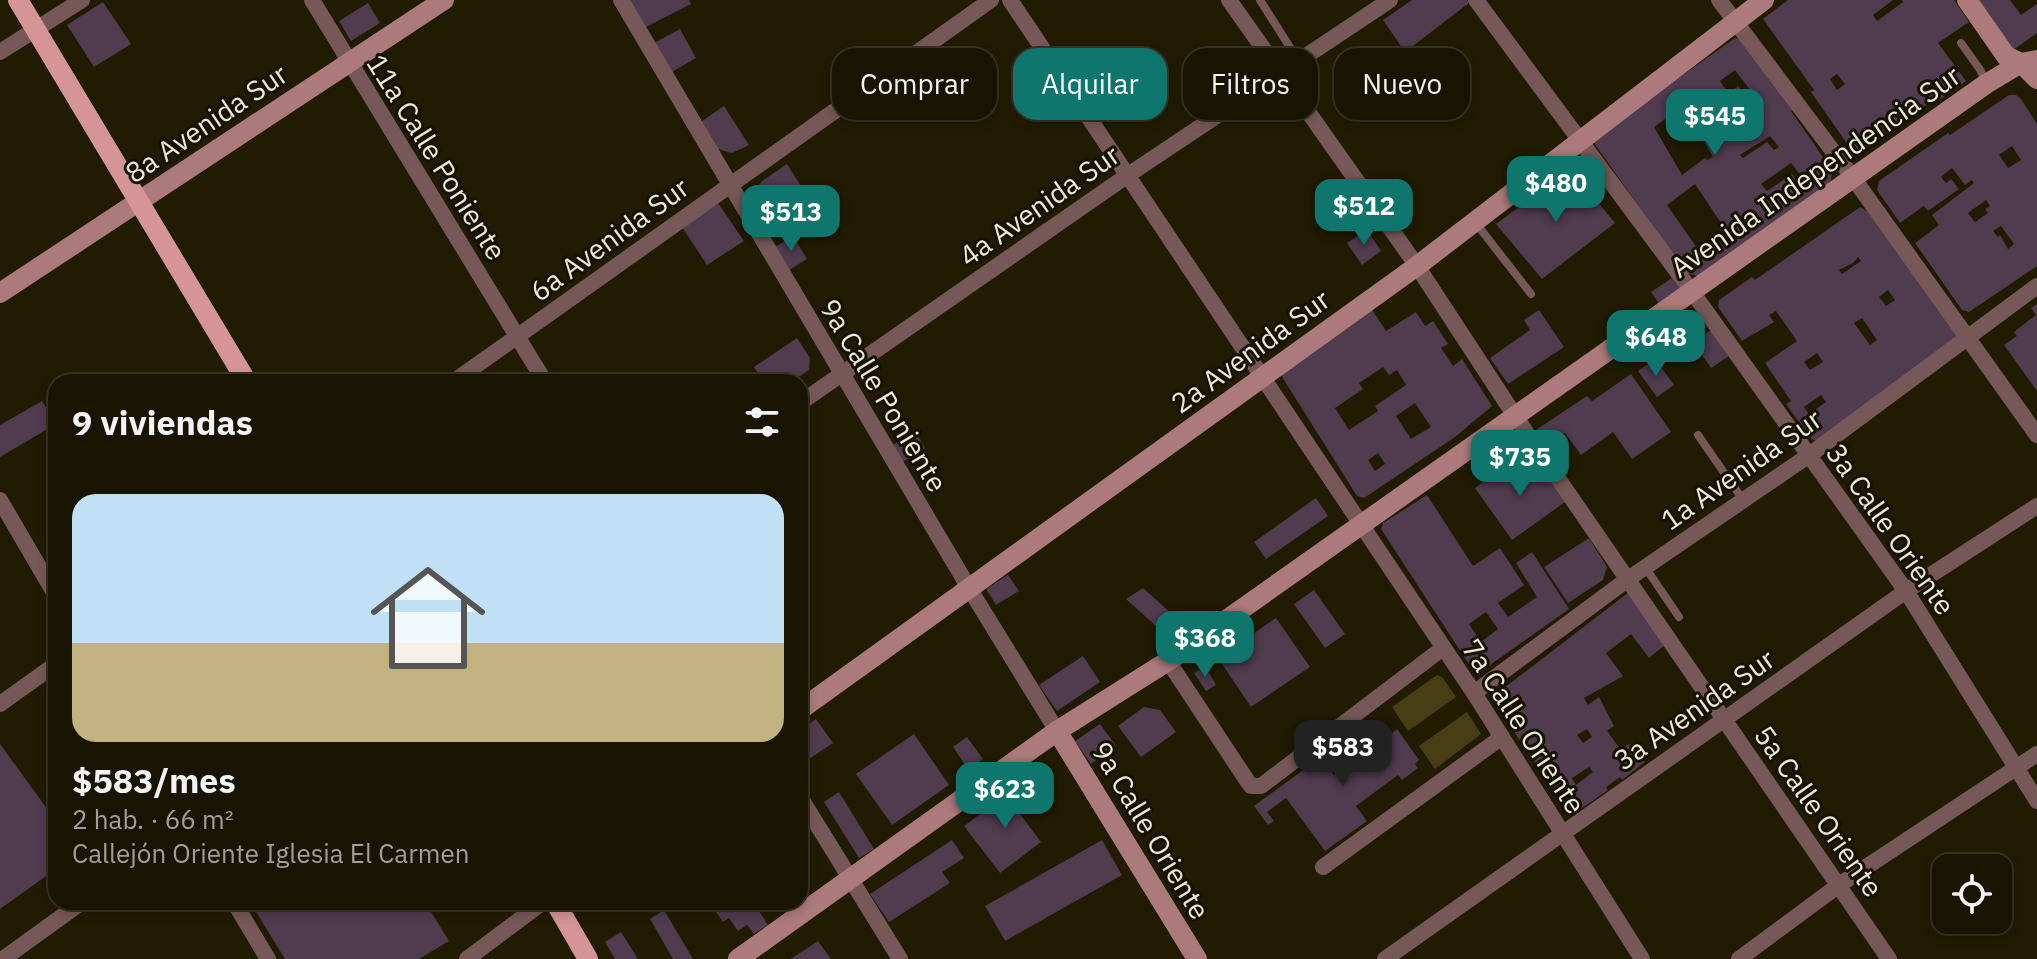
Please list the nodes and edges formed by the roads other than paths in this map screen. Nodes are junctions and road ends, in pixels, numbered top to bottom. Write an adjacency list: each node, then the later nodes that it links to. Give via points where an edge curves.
1 (18, 0): 16 (main road)
2 (82, 0): 16 (street)
3 (312, 0): 23 (street, 11a Calle Poniente)
4 (444, 0): 23 (main road, 8a Avenida Sur)
5 (621, 0): 31 (street, 9a Calle Poniente)
6 (991, 0): 31 (street, 6a Avenida Sur)
7 (1010, 0): 29 (street, 7a Calle Oriente)
8 (1229, 0): 18 (street, 5a Calle Oriente)
9 (1260, 0): 19 (lane)
10 (1390, 0): 20 (street, 4a Avenida Sur)
11 (1476, 0): 28 (street, 3a Calle Oriente)
12 (1719, 0): 15 (street)
13 (1764, 0): 15 (main road, 2a Avenida Sur)
14 (1967, 0): 22 (main road, via 2006,56)
15 (1734, 22): 28 (main road, 2a Avenida Sur); 30 (street)
16 (35, 30): 21 (street); 32 (main road)
17 (1961, 43): 25 (lane)
18 (1262, 48)
19 (1290, 48)
20 (1316, 48)
21 (0, 52)
22 (2029, 61): 24 (main road); 25 (main road, Avenida Independencia Sur)
23 (349, 62): 32 (main road, 8a Avenida Sur); 39 (street, 11a Calle Poniente)
24 (2037, 79)
25 (1986, 84): 30 (main road, Avenida Independencia Sur)
26 (1209, 120): 29 (street, 4a Avenida Sur)
27 (1313, 120): 34 (street, 5a Calle Oriente)
28 (1579, 141): 33 (main road, 2a Avenida Sur); 37 (street, 3a Calle Oriente)
29 (1128, 175): 44 (street, 4a Avenida Sur); 45 (street, 7a Calle Oriente)
30 (1854, 179): 37 (main road, Avenida Independencia Sur); 40 (street)
31 (729, 185): 39 (street, 6a Avenida Sur); 44 (street, 9a Calle Poniente)
32 (140, 202): 36 (main road, 8a Avenida Sur); 41 (main road)
33 (1475, 221): 34 (main road, 2a Avenida Sur); 38 (lane)
34 (1417, 266): 45 (main road, 2a Avenida Sur); 47 (street, 5a Calle Oriente)
35 (2037, 286): 40 (street, 1a Avenida Sur)
36 (0, 293)
37 (1693, 293): 47 (main road, Avenida Independencia Sur); 50 (street, 3a Calle Oriente)
38 (1531, 294)
39 (517, 336): 42 (street, 6a Avenida Sur); 43 (street, 11a Calle Poniente)
40 (1966, 338): 49 (street); 50 (street, 1a Avenida Sur)
41 (242, 374)
42 (464, 374)
43 (540, 374)
44 (841, 374): 46 (street, 4a Avenida Sur); 58 (street, 9a Calle Poniente)
45 (1263, 376): 54 (street, 7a Calle Oriente); 58 (main road, 2a Avenida Sur)
46 (808, 397)
47 (1515, 416): 54 (main road, Avenida Independencia Sur); 56 (street, 5a Calle Oriente)
48 (1698, 435): 52 (lane)
49 (2037, 435)
50 (1808, 456): 52 (street, 1a Avenida Sur); 59 (street, 3a Calle Oriente)
51 (0, 500): 57 (street)
52 (1743, 500): 55 (street, 1a Avenida Sur)
53 (2037, 506): 59 (street, 3a Avenida Sur)
54 (1359, 523): 61 (street, 7a Calle Oriente); 62 (main road, Avenida Independencia Sur)
55 (1645, 567): 56 (street, 1a Avenida Sur); 60 (lane)
56 (1628, 579): 64 (street, 1a Avenida Sur); 67 (street, 5a Calle Oriente)
57 (48, 582)
58 (969, 588): 66 (main road, 2a Avenida Sur); 68 (street, 9a Calle Poniente)
59 (1906, 591): 67 (street, 3a Avenida Sur); 71 (street, 3a Calle Oriente)
60 (1679, 617)
61 (1443, 648): 62 (street, via 1261,786 1248,782); 64 (street, 7a Calle Oriente)
62 (1168, 661): 68 (main road, Avenida Independencia Sur)
63 (48, 670): 65 (street)
64 (1474, 693): 69 (street, 7a Calle Oriente)
65 (0, 704)
66 (808, 704)
67 (1723, 719): 74 (street, 3a Avenida Sur); 77 (street, 5a Calle Oriente)
68 (1057, 731): 76 (main road, Avenida Independencia Sur); 90 (main road, 9a Calle Oriente)
69 (1502, 737): 74 (street, 7a Calle Oriente); 75 (street)
70 (2037, 754): 71 (street)
71 (2016, 768): 72 (street, 3a Calle Oriente); 77 (street)
72 (2037, 801)
73 (808, 810): 76 (street)
74 (1563, 835): 91 (street, 3a Avenida Sur); 92 (street, 7a Calle Oriente)
75 (1323, 867)
76 (851, 879): 78 (main road, Avenida Independencia Sur); 89 (street)
77 (1839, 885): 93 (street); 94 (street, 5a Calle Oriente)
78 (808, 909)
79 (71, 910): 84 (street)
80 (239, 910): 85 (street)
81 (532, 910): 86 (street)
82 (560, 910): 87 (main road)
83 (807, 910): 88 (main road, Avenida Independencia Sur)
84 (3, 959)
85 (268, 959)
86 (467, 959)
87 (588, 959)
88 (738, 959)
89 (900, 959)
90 (1197, 959)
91 (1385, 959)
92 (1642, 959)
93 (1739, 959)
94 (1889, 959)

